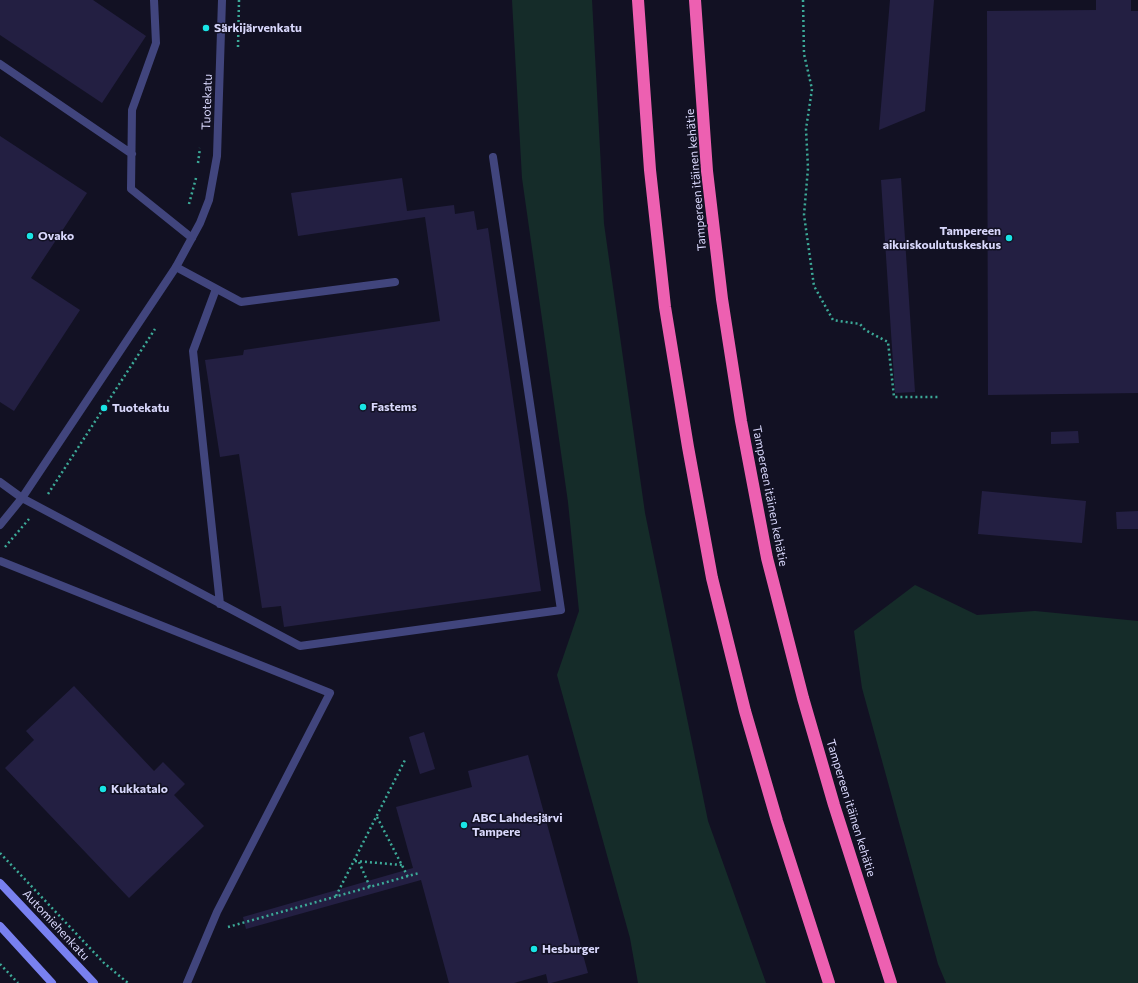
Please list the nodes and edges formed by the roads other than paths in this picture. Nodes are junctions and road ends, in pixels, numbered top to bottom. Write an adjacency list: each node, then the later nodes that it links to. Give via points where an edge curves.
1 (154, 0): 6 (street, via 156,43 132,110)
2 (222, 0): 8 (street, Tuotekatu, via 217,156 209,200)
3 (638, 0): 22 (highway, via 650,170 665,307 712,578 745,711)
4 (695, 0): 23 (highway, Tampereen itäinen kehätie, via 707,171 722,299 741,421 767,558 803,698 834,804)
5 (0, 64): 6 (street)
6 (132, 154): 8 (street, via 132,189)
7 (493, 157): 16 (street, via 561,610 300,646)
8 (192, 238): 9 (street, Tuotekatu)
9 (176, 267): 11 (street); 13 (street, Tuotekatu)
10 (395, 282): 11 (street, via 241,302)
11 (216, 289): 16 (street, via 193,351)
12 (0, 482): 13 (street)
13 (22, 498): 14 (street, Tuotekatu); 16 (street)
14 (0, 525)
15 (0, 561): 21 (street, via 330,693 216,912)
16 (220, 604)
17 (0, 883): 20 (main road, Automiehenkatu)
18 (0, 926): 19 (main road)
19 (52, 983)
20 (94, 983)
21 (186, 983)
22 (829, 983)
23 (892, 983)

